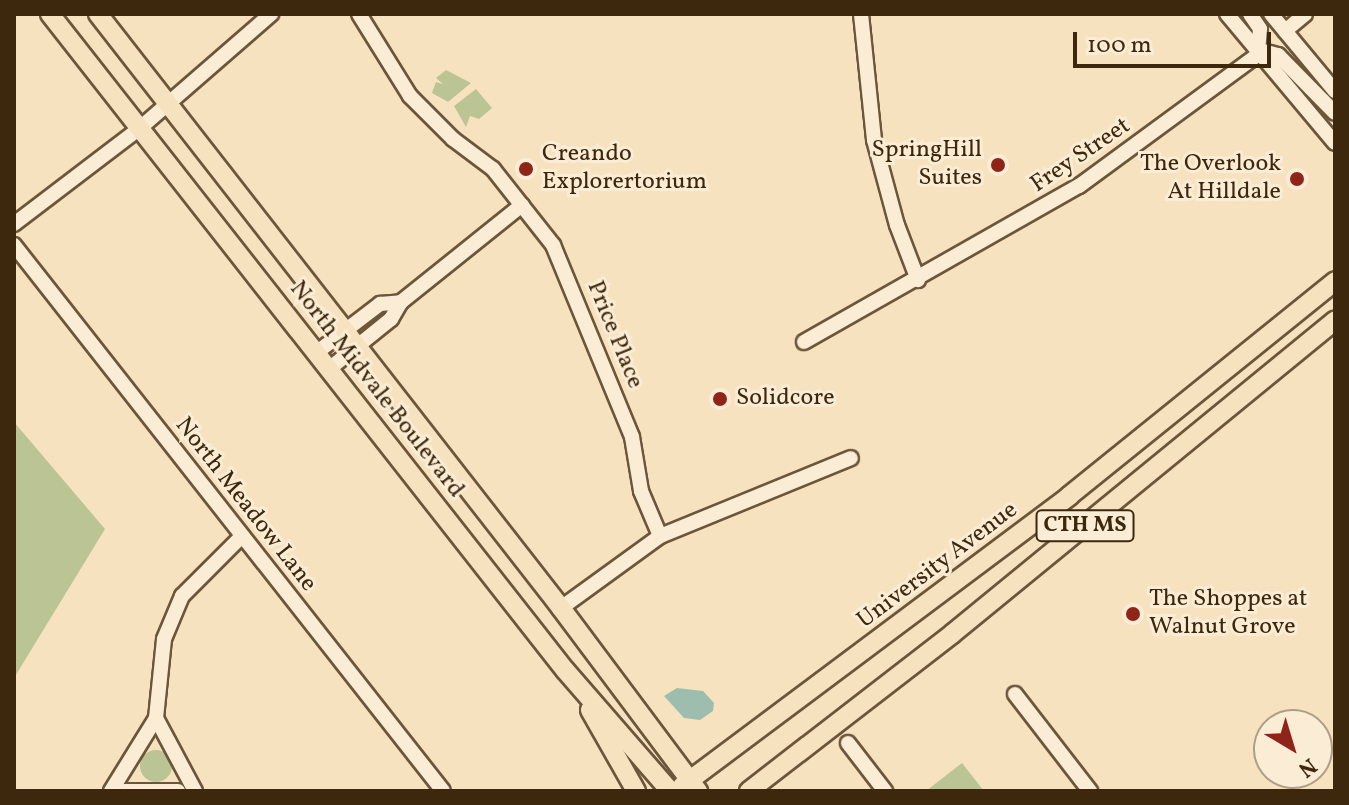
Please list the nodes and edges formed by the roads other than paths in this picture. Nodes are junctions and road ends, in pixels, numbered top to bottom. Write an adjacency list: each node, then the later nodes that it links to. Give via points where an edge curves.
1 (50, 14): 15 (main road, North Midvale Boulevard)
2 (98, 14): 13 (main road, North Midvale Boulevard)
3 (271, 14): 13 (street)
4 (359, 14): 17 (street, Price Place, via 410,96 493,169)
5 (861, 14): 20 (street, via 874,140)
6 (1227, 14): 11 (street)
7 (1250, 14): 11 (street, via 1260,29)
8 (1271, 14): 10 (street)
9 (1305, 14): 10 (street)
10 (1285, 31): 12 (street)
11 (1258, 53): 14 (street, via 1278,55); 16 (street); 20 (street, Frey Street, via 1079,186)
12 (1335, 91)
13 (168, 104): 15 (street); 24 (main road, North Midvale Boulevard)
14 (1335, 113)
15 (140, 128): 18 (street); 27 (main road, North Midvale Boulevard)
16 (1335, 143)
17 (522, 205): 22 (street); 31 (street, Price Place, via 559,256 632,437 641,491)
18 (14, 224)
19 (14, 245): 30 (street, North Meadow Lane)
20 (918, 280): 25 (street, Frey Street)
21 (1335, 281): 37 (main road, University Avenue / CTH MS, via 1099,473)
22 (401, 302): 24 (street, via 380,304); 26 (street, via 391,319)
23 (1335, 320): 44 (main road, CTH MS, via 975,616)
24 (343, 331): 26 (main road, North Midvale Boulevard); 27 (street)
25 (804, 342)
26 (357, 348): 28 (street); 32 (main road, North Midvale Boulevard)
27 (316, 353): 28 (main road, North Midvale Boulevard)
28 (329, 369): 33 (main road, North Midvale Boulevard)
29 (851, 458): 31 (street)
30 (242, 536): 35 (street, via 198,576 172,617 159,663); 42 (street, North Meadow Lane)
31 (660, 536): 32 (street)
32 (561, 608): 37 (main road, North Midvale Boulevard, via 676,761)
33 (565, 670): 37 (main road, North Midvale Boulevard); 43 (main road)
34 (1015, 694): 46 (street)
35 (156, 718): 38 (street); 41 (street)
36 (848, 743): 45 (street)
37 (681, 789)
38 (111, 791)
39 (124, 791): 40 (street)
40 (178, 791)
41 (195, 791)
42 (443, 791)
43 (636, 791)
44 (749, 791)
45 (885, 791)
46 (1090, 791)

